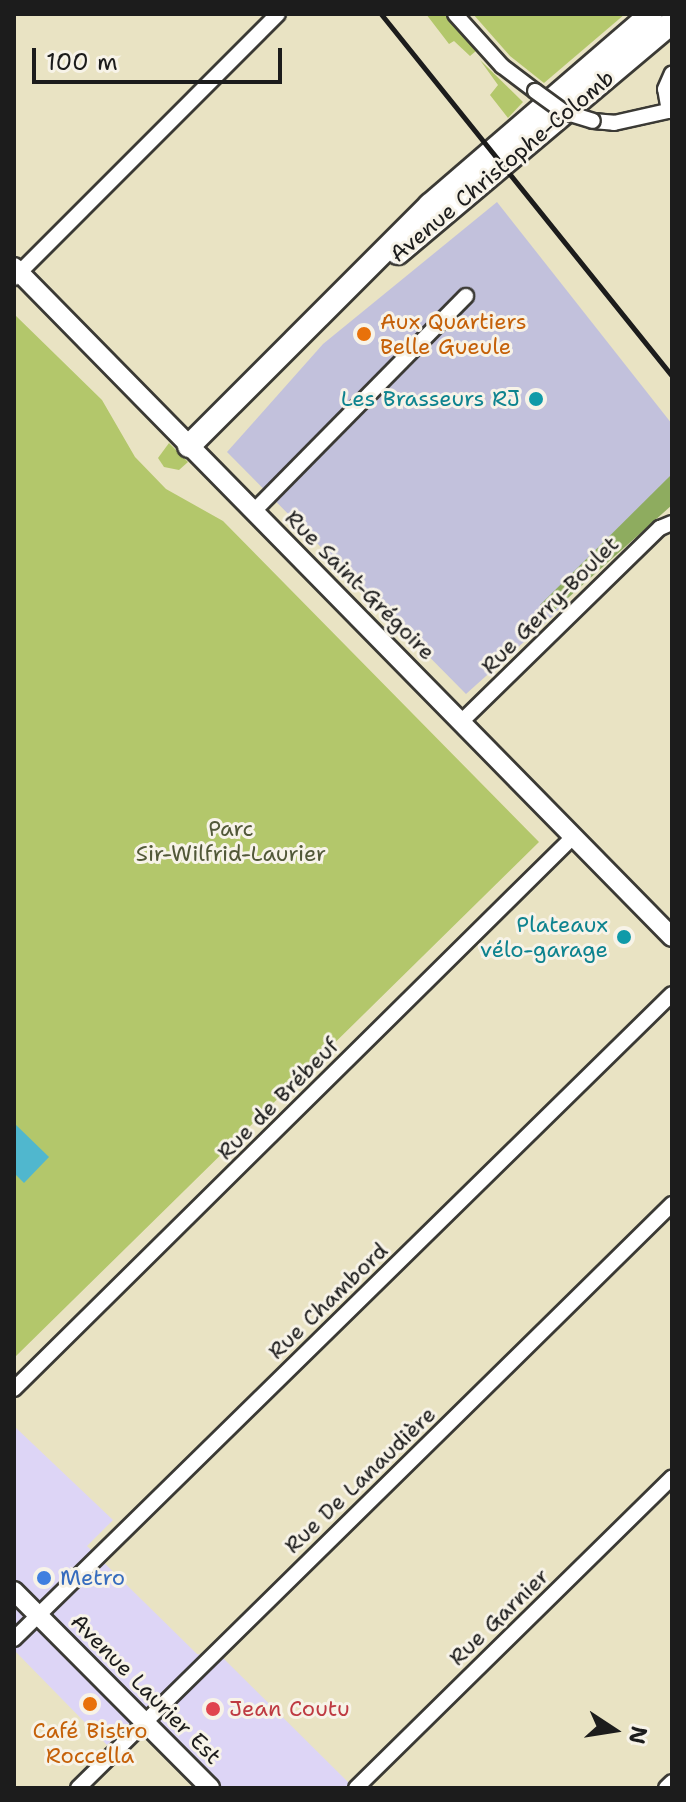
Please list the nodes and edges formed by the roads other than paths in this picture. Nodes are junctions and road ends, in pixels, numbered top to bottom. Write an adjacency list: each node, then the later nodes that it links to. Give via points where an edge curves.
1 (278, 14): 7 (street)
2 (455, 14): 6 (street, bridge, via 502,66 564,112 614,123)
3 (651, 14): 9 (main road, Avenue Christophe-Colomb, via 430,205)
4 (672, 22): 9 (main road, Avenue Christophe-Colomb, via 441,221)
5 (672, 73): 6 (street, via 665,89)
6 (670, 111)
7 (16, 273): 10 (street, Rue Saint-Grégoire)
8 (466, 296): 11 (street)
9 (328, 306): 10 (main road, Avenue Christophe-Colomb)
10 (189, 446): 11 (street, Rue Saint-Grégoire)
11 (254, 511): 13 (street, Rue Saint-Grégoire)
12 (672, 523): 13 (street, Rue Gerry-Boulet, via 660,528)
13 (461, 722): 14 (street, Rue Saint-Grégoire)
14 (572, 838): 15 (street, Rue Saint-Grégoire); 18 (street, Rue de Brébeuf)
15 (672, 937)
16 (672, 994): 21 (street, Rue Chambord)
17 (672, 1204): 23 (street, Rue De Lanaudière)
18 (14, 1389)
19 (672, 1478): 27 (street, Rue Garnier)
20 (14, 1591): 21 (street, Avenue Laurier Est)
21 (38, 1615): 22 (street, Rue Chambord); 23 (street, Avenue Laurier Est)
22 (14, 1639)
23 (145, 1722): 25 (street, Rue De Lanaudière); 26 (street, Avenue Laurier Est)
24 (672, 1782): 28 (street)
25 (78, 1788)
26 (210, 1788)
27 (356, 1788)
28 (666, 1788)

